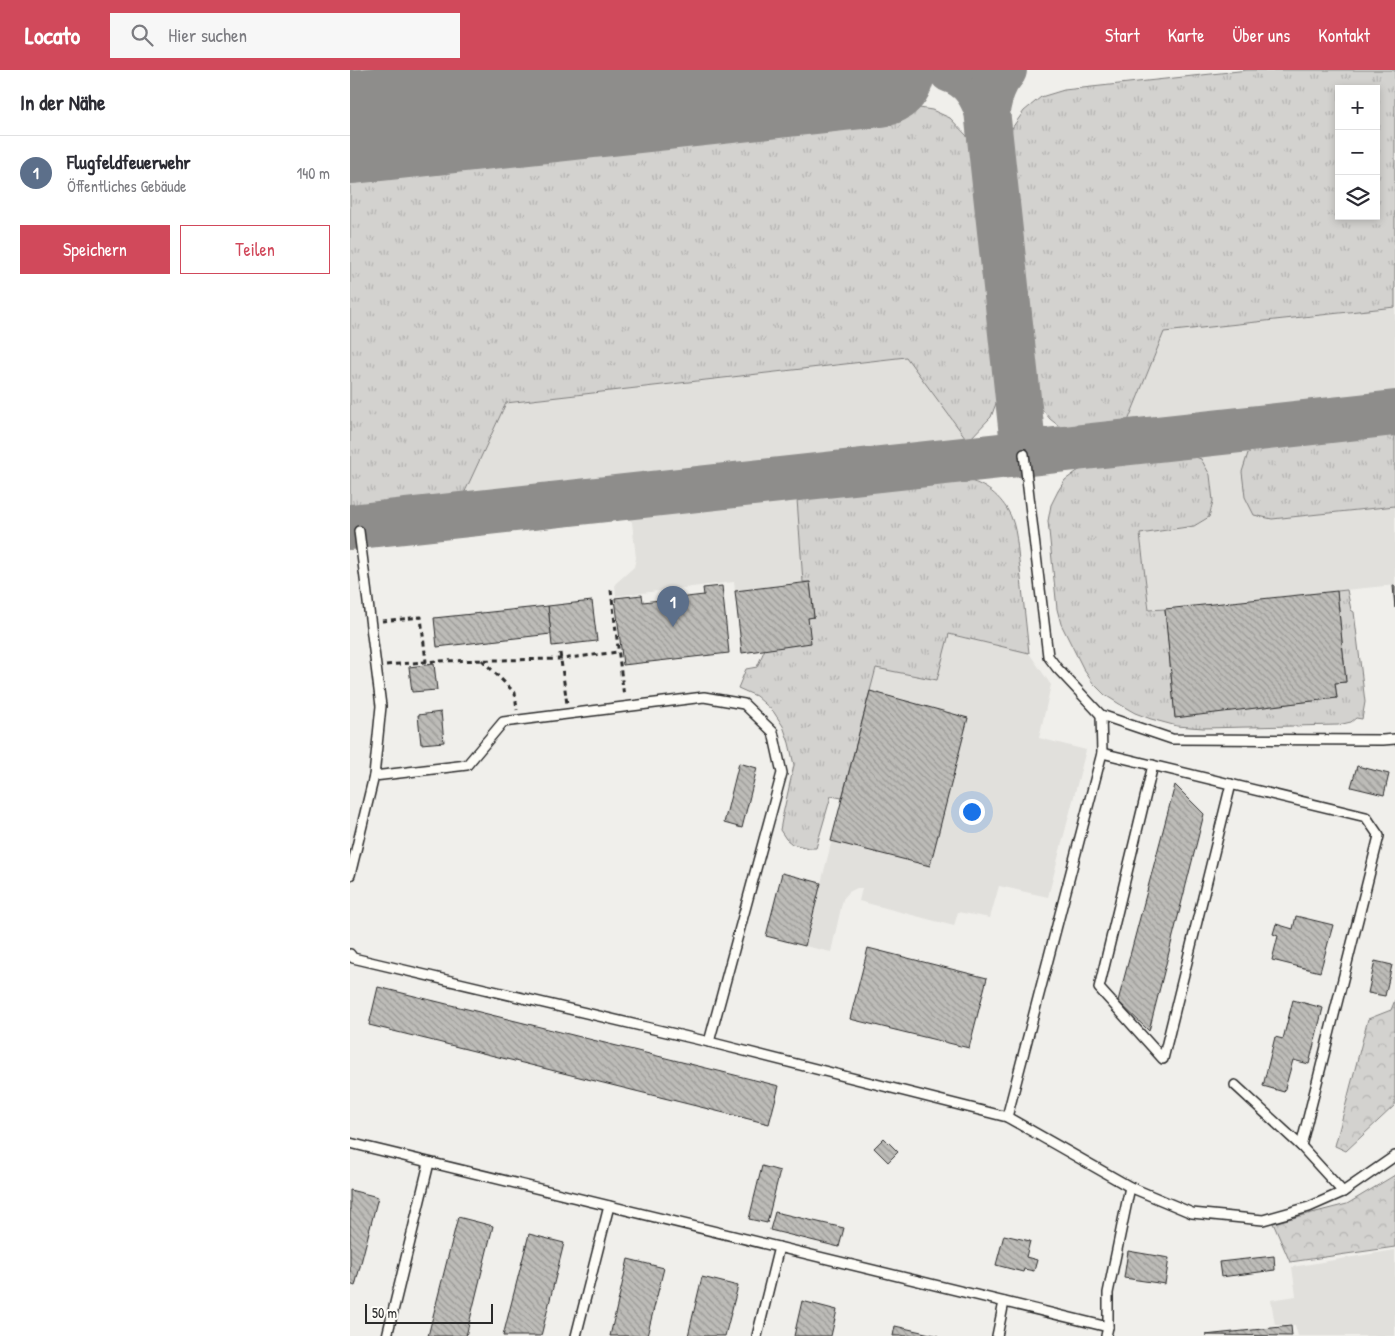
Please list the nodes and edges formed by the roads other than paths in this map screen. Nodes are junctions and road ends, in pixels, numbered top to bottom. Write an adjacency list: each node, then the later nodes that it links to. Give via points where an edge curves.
1 (1024, 454): 3 (lane, via 1048,656)
2 (359, 531): 7 (lane, via 381,706)
3 (1101, 715): 4 (lane, via 1172,739); 5 (lane)
4 (1395, 739)
5 (1102, 753): 6 (lane); 13 (lane)
6 (1153, 765): 8 (lane); 8 (lane, via 1099,988 1163,1059)
7 (374, 776): 9 (lane); 11 (lane, via 467,765 503,722 704,697 744,704 773,732 782,773)
8 (1231, 784): 15 (lane, via 1366,817 1379,836)
9 (350, 875)
10 (350, 954): 11 (lane, via 353,958)
11 (709, 1042): 13 (lane)
12 (1235, 1085): 15 (lane)
13 (1007, 1117): 18 (lane)
14 (350, 1144): 17 (lane)
15 (1301, 1146): 19 (lane)
16 (1395, 1156): 19 (lane)
17 (429, 1163): 20 (lane); 24 (lane)
18 (1130, 1187): 19 (lane, via 1192,1213 1263,1220 1309,1207); 23 (lane, via 1108,1293)
19 (1343, 1192)
20 (609, 1206): 21 (lane); 25 (lane)
21 (779, 1247): 22 (lane); 26 (lane)
22 (1004, 1302): 23 (lane); 27 (lane)
23 (1107, 1332)
24 (388, 1336)
25 (576, 1336)
26 (757, 1336)
27 (997, 1336)

